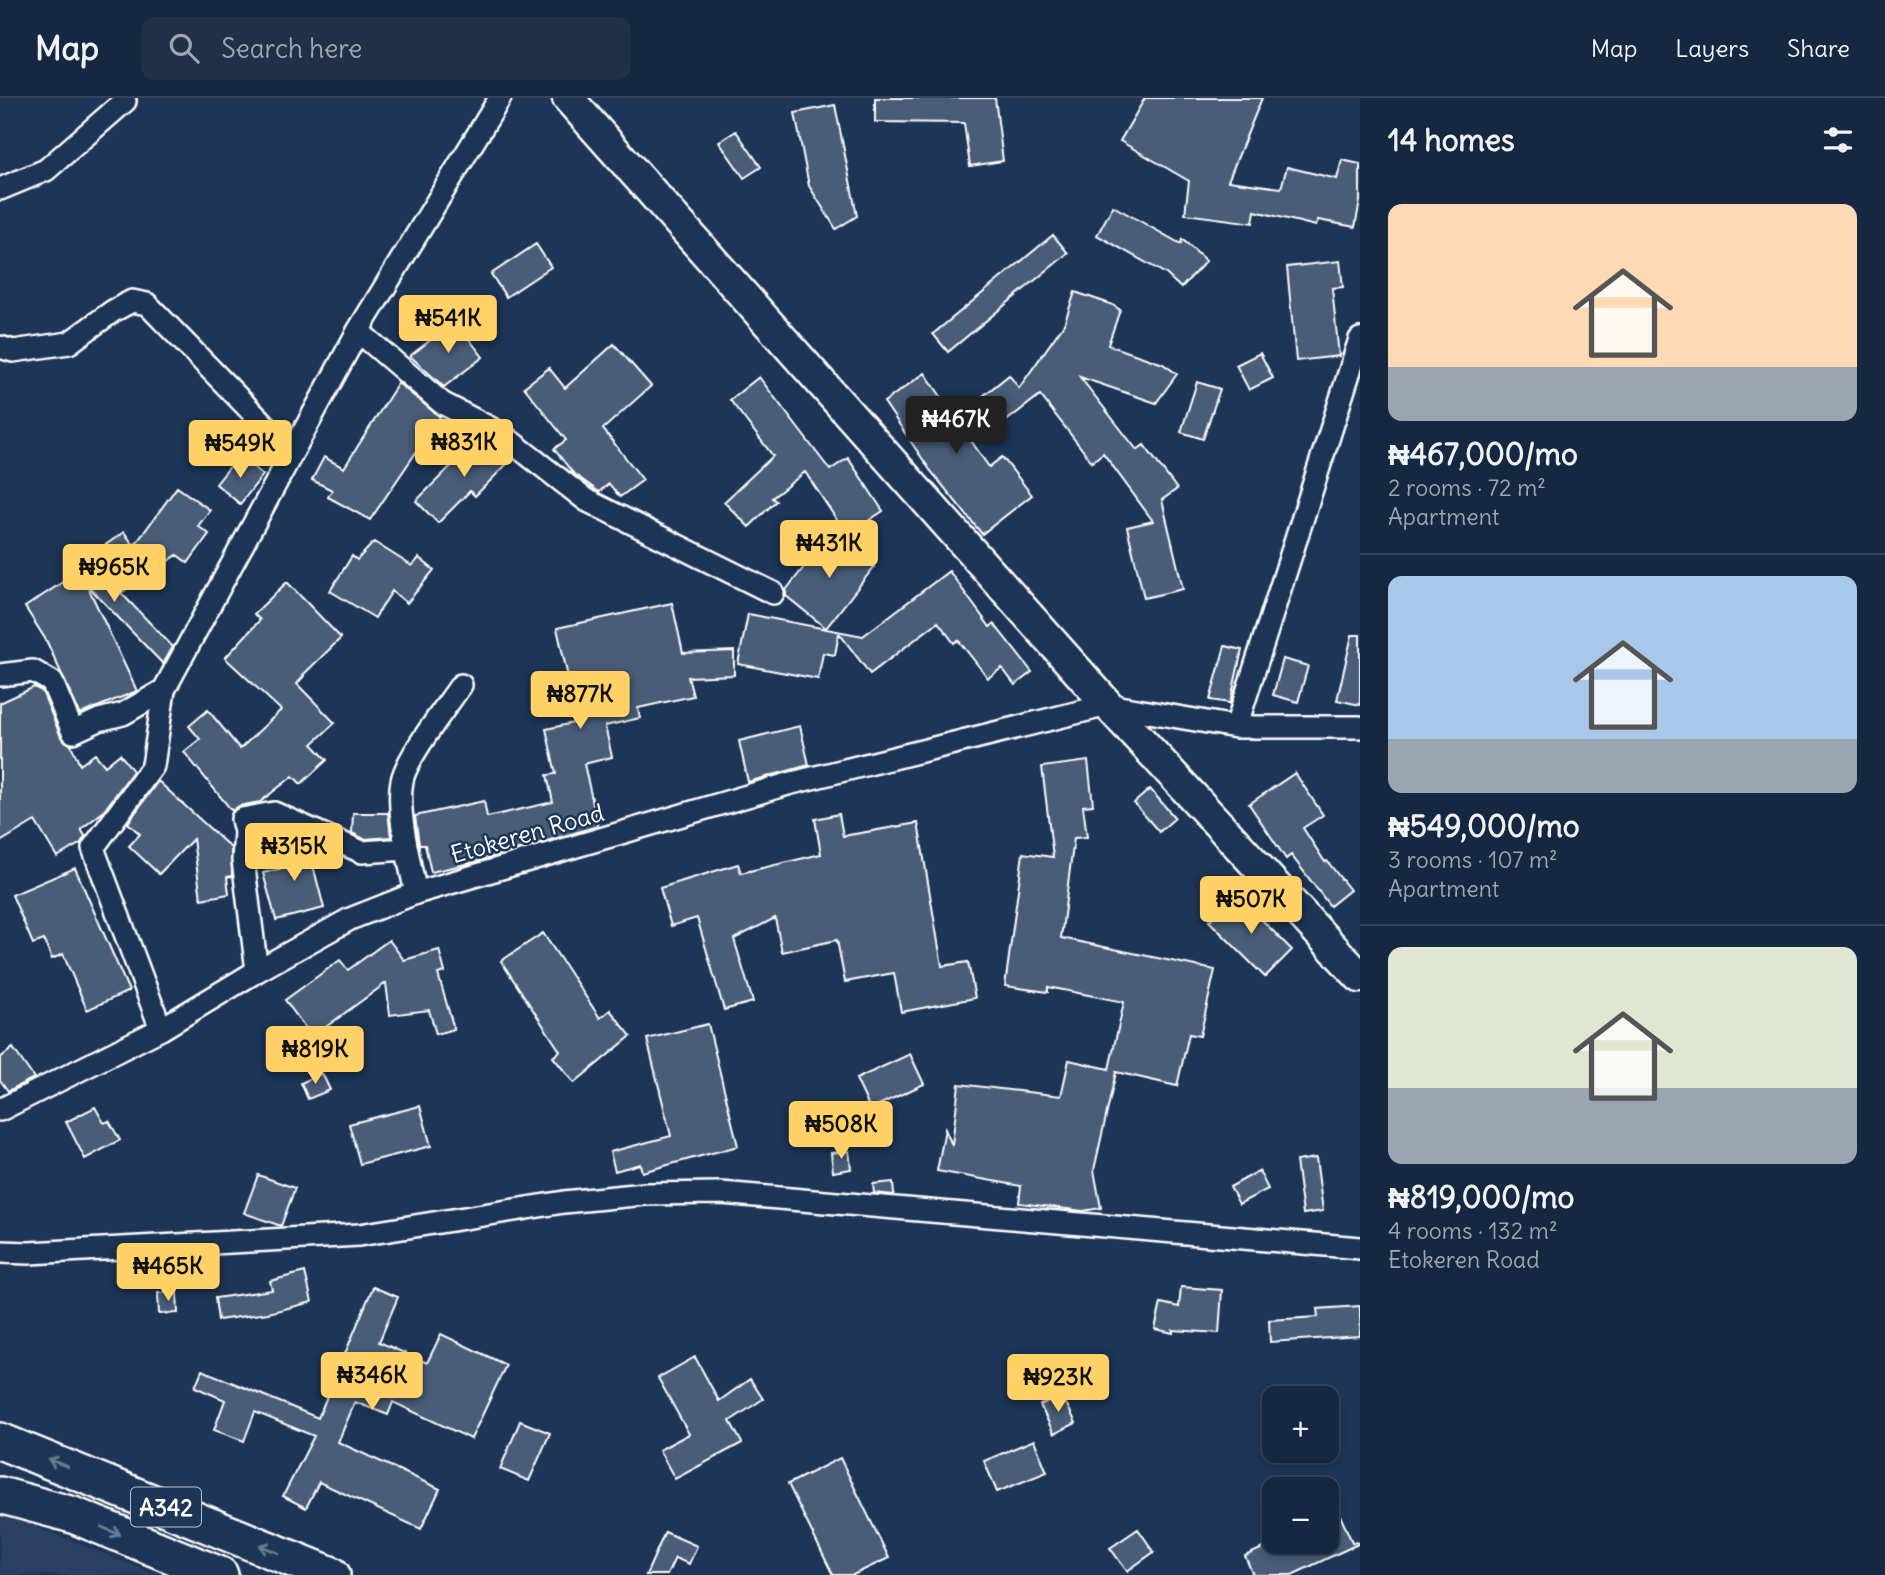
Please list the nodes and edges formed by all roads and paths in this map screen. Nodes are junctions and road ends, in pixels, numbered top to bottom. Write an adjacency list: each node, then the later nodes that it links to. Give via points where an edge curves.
1 (500, 98): 5 (street)
2 (568, 98): 13 (main road)
3 (125, 101): 4 (street, via 46,170)
4 (0, 189)
5 (358, 331): 8 (street); 9 (street, via 442,403 500,433 586,500)
6 (1360, 339): 14 (street)
7 (0, 347): 8 (street, via 13,351 69,343 132,301 147,304)
8 (292, 453): 12 (street)
9 (773, 593)
10 (0, 674): 12 (street, via 33,671 52,682 73,732 123,714)
11 (461, 685): 16 (street, via 402,780)
12 (164, 690): 20 (street, via 153,765 93,848)
13 (1108, 705): 14 (street); 17 (street, Etokeren Road, via 788,784); 19 (main road)
14 (1236, 727): 15 (street)
15 (1360, 727)
16 (407, 849): 17 (street); 18 (street, via 362,852 274,813 242,819)
17 (416, 893): 18 (street, Etokeren Road, via 350,919)
18 (257, 971): 20 (street, Etokeren Road)
19 (1360, 977)
20 (161, 1029): 21 (street, Etokeren Road)
21 (0, 1110)
22 (1360, 1248): 23 (street, via 721,1194 645,1194 564,1202 359,1235)
23 (0, 1252)
24 (0, 1441): 27 (highway, A342, one-way to 24)
25 (0, 1495): 26 (highway, A342, one-way to 26, via 73,1515)
26 (220, 1575)
27 (332, 1575)

